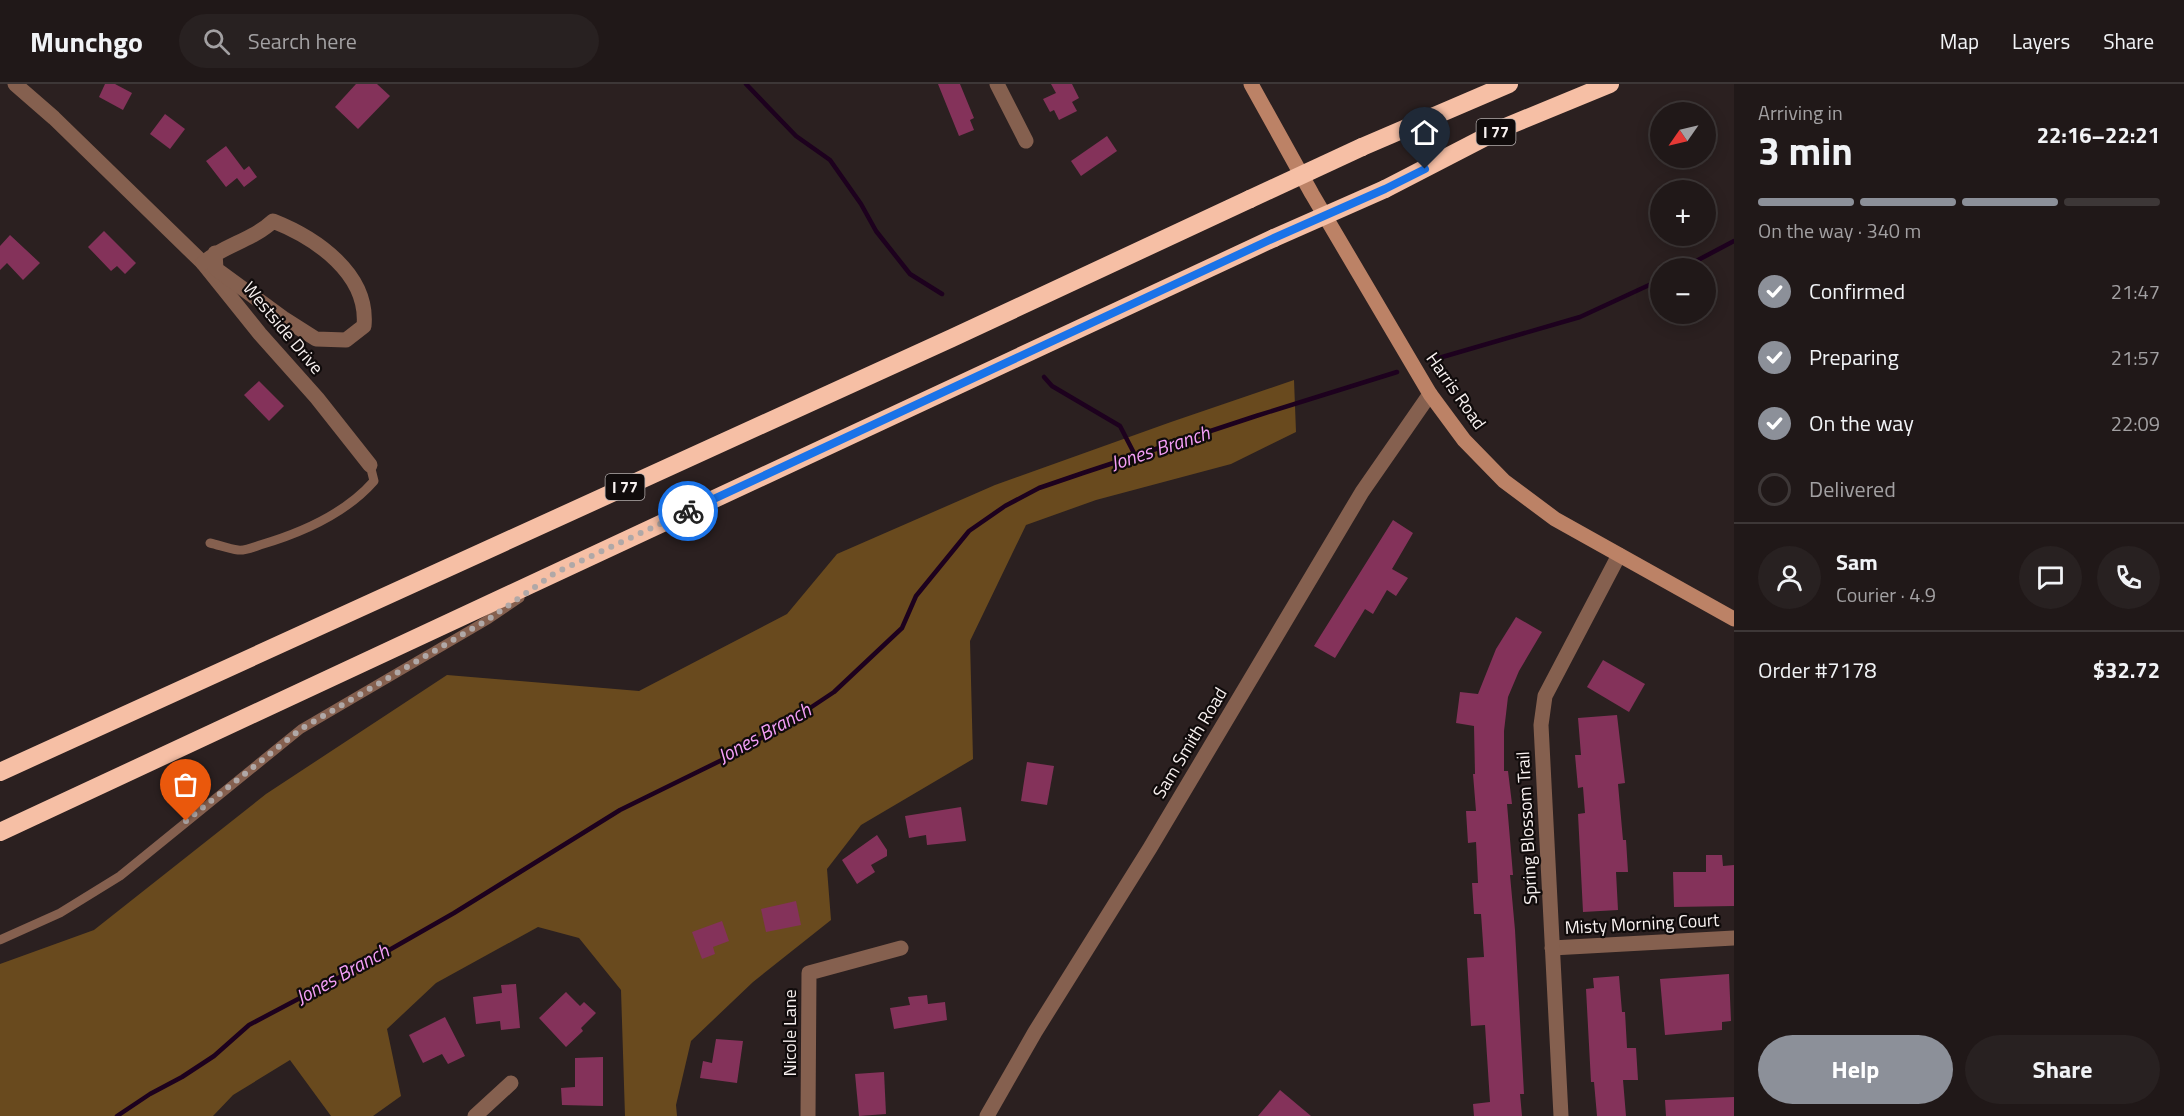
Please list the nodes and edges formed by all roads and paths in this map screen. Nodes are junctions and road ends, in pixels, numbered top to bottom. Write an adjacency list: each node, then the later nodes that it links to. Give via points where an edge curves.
1 (15, 84): 7 (street, Westside Drive)
2 (997, 84): 6 (street)
3 (1251, 84): 8 (street, Harris Road)
4 (1509, 84): 14 (highway, I 77, bridge, via 1362,147)
5 (1610, 84): 12 (highway, I 77, bridge, via 1503,128 1385,189)
6 (1026, 141)
7 (211, 259): 7 (street, via 231,282 316,339 346,340 364,326 357,288 340,264 313,240 285,226 273,221); 9 (street, Westside Drive, via 260,334)
8 (1430, 394): 11 (street, Harris Road, via 1464,440 1504,481 1555,519); 23 (street, Sam Smith Road, via 1362,492)
9 (369, 465): 10 (lane, Westside Drive, via 374,481 354,500 322,520 280,539 240,550)
10 (210, 543)
11 (1619, 555): 13 (street, Harris Road); 19 (street, Spring Blossom Trail, via 1545,696 1541,725)
12 (555, 573): 15 (highway, I 77); 17 (lane, via 489,619 301,729 120,876 60,914)
13 (1734, 620)
14 (0, 772)
15 (0, 832)
16 (1734, 938): 19 (street, Misty Morning Court)
17 (0, 940)
18 (901, 948): 22 (street, Nicole Lane, via 809,973)
19 (1552, 948): 24 (street, Spring Blossom Trail)
20 (511, 1083): 21 (street)
21 (475, 1116)
22 (808, 1116)
23 (987, 1116)
24 (1561, 1116)

